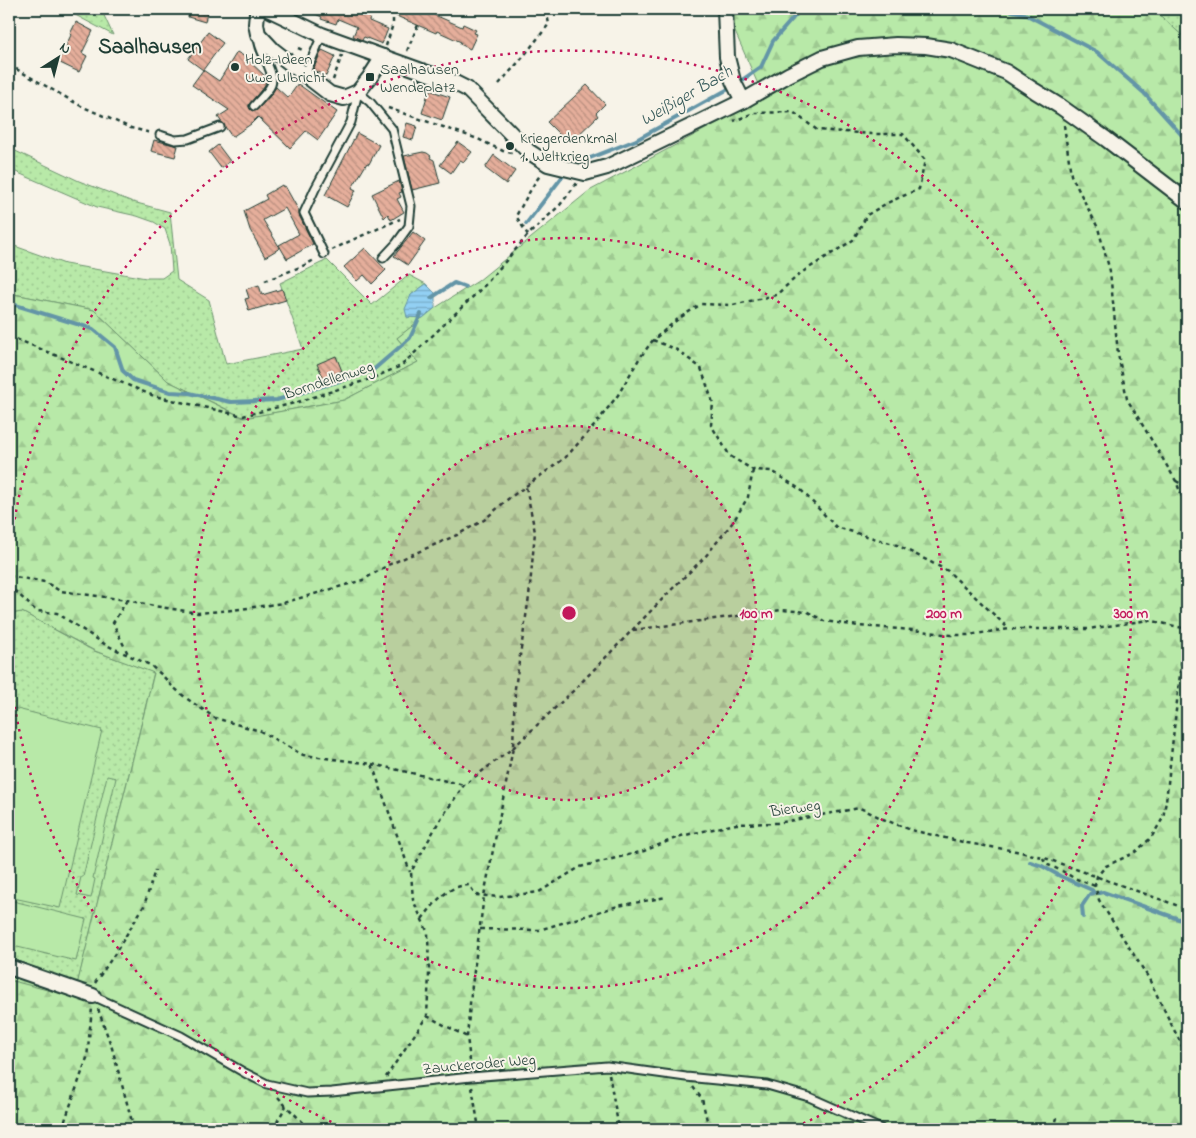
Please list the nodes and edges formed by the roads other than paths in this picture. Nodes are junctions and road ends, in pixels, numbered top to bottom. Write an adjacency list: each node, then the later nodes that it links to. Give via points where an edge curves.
1 (259, 9): 4 (street)
2 (268, 9): 5 (street)
3 (724, 9): 8 (street, via 726,57)
4 (258, 34): 7 (street, via 272,50); 10 (lane, via 257,42 272,78 271,85)
5 (322, 35): 6 (street); 7 (lane)
6 (383, 57): 8 (street, via 467,89 528,151 554,166 583,172 608,167 698,123); 9 (street)
7 (305, 76): 9 (street, via 330,94 344,98)
8 (738, 90): 13 (street, via 858,48 896,45 951,50 1006,72 1061,107)
9 (358, 92): 14 (lane, via 351,122 304,213); 15 (lane, via 392,129 412,206 409,226)
10 (254, 106)
11 (220, 127): 12 (lane, via 188,139 175,140)
12 (160, 135)
13 (1187, 201)
14 (324, 254)
15 (383, 258)
16 (9, 967): 17 (street)
17 (90, 995): 18 (lane, Zauckeroder Weg, via 181,1036 267,1084 307,1093 607,1066 767,1085 809,1097)
18 (881, 1129)

